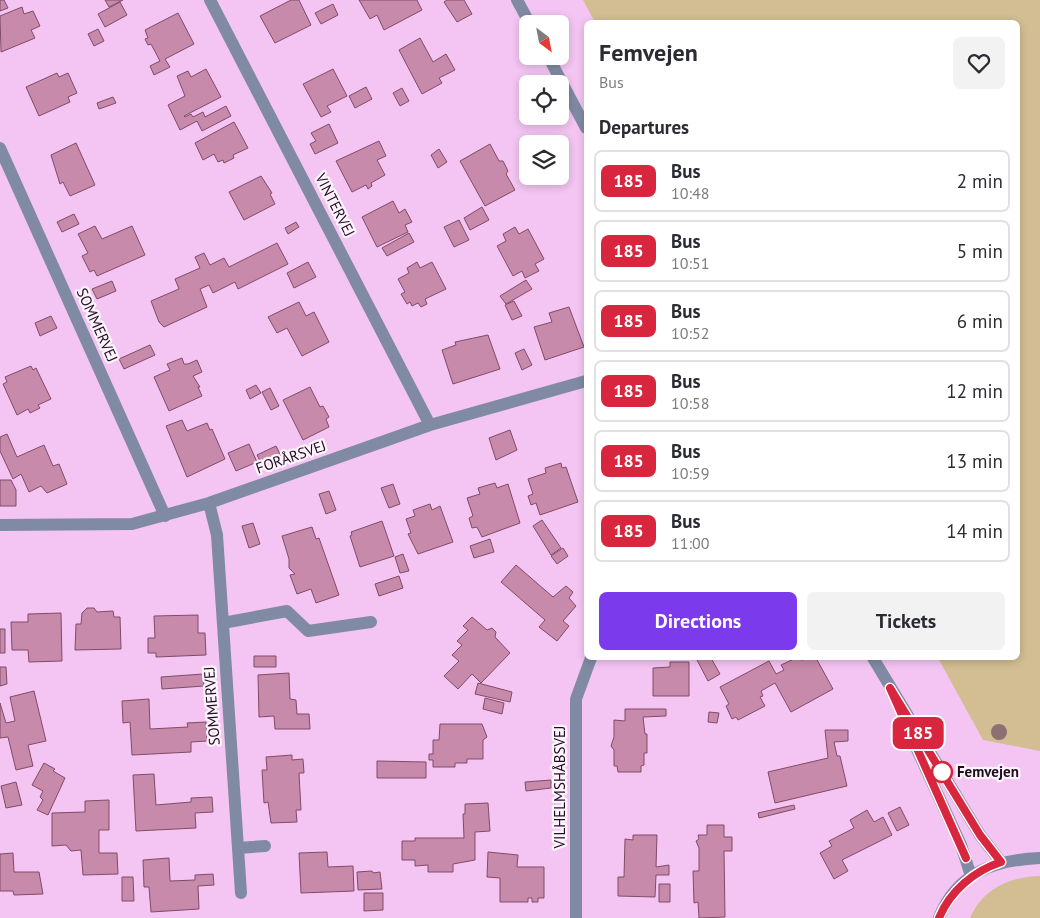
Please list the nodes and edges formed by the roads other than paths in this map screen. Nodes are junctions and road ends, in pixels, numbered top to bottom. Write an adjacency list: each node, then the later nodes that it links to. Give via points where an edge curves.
1 (210, 0): 8 (street, VINTERVEJ)
2 (517, 0): 3 (street)
3 (525, 15)
4 (553, 65): 5 (street)
5 (584, 124)
6 (0, 148): 10 (street, SOMMERVEJ)
7 (584, 382): 8 (street, FORÅRSVEJ)
8 (430, 425): 9 (street, FORÅRSVEJ)
9 (208, 503): 10 (street, FORÅRSVEJ); 13 (street, SOMMERVEJ, via 217,535)
10 (165, 516): 11 (street, FORÅRSVEJ, via 132,524)
11 (0, 525)
12 (372, 622): 13 (street, via 308,631 287,611)
13 (223, 623): 18 (street, SOMMERVEJ)
14 (589, 660): 23 (street, VILHELMSHÅBSVEJ, via 576,699)
15 (874, 660): 16 (street)
16 (890, 688): 20 (street, via 980,835); 21 (street, via 961,845)
17 (265, 846): 18 (street)
18 (238, 848): 22 (street, SOMMERVEJ)
19 (1040, 858): 20 (street)
20 (1001, 862): 21 (street)
21 (971, 876): 24 (street, via 950,898)
22 (241, 893)
23 (576, 918)
24 (939, 918)

